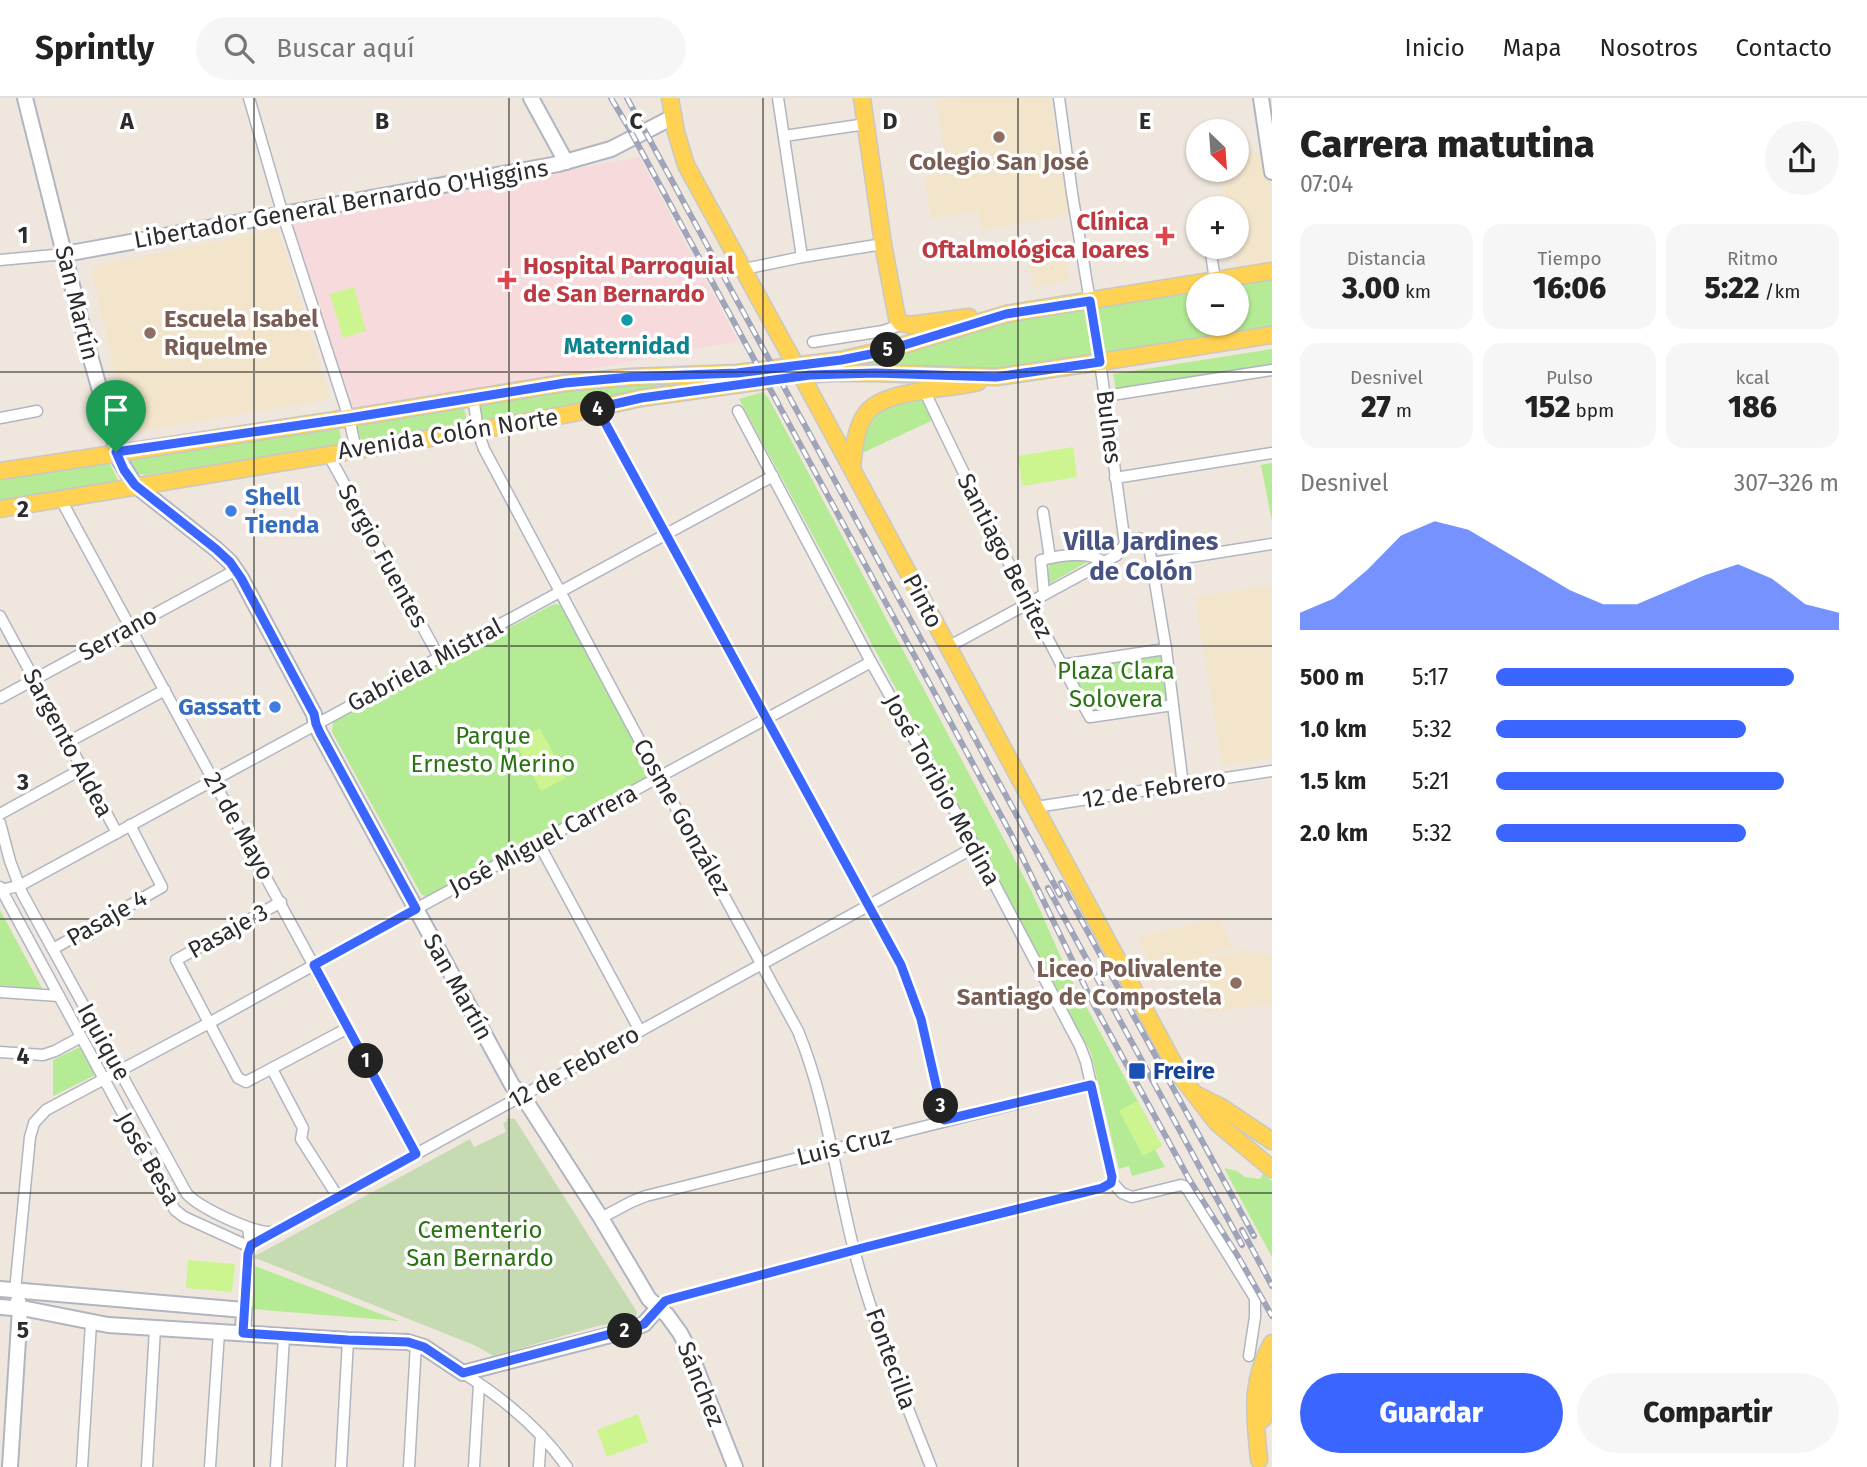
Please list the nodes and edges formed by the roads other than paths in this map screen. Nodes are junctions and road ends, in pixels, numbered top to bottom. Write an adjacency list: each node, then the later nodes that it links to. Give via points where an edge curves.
1 (25, 98): 16 (street, San Martín)
2 (248, 98): 14 (street)
3 (531, 98): 12 (street)
4 (670, 98): 9 (main road, Pinto)
5 (778, 98): 11 (street)
6 (862, 98): 10 (main road)
7 (1059, 98): 23 (street, Bulnes)
8 (1261, 98): 13 (street)
9 (673, 117): 12 (street, Libertador General Bernardo O'Higgins, via 621,144); 19 (main road, Pinto, via 687,165)
10 (866, 124): 11 (street); 15 (main road)
11 (784, 136): 17 (street)
12 (566, 162): 14 (street, Libertador General Bernardo O'Higgins)
13 (1272, 172)
14 (283, 215): 16 (street, Libertador General Bernardo O'Higgins); 38 (street)
15 (883, 244): 17 (street); 25 (main road, via 896,314)
16 (65, 254): 18 (street, Libertador General Bernardo O'Higgins); 41 (street, San Martín)
17 (802, 257): 19 (street)
18 (0, 260)
19 (744, 269): 44 (main road, Pinto, bridge)
20 (1272, 271): 21 (main road)
21 (1249, 275)
22 (1186, 286): 23 (main road)
23 (1090, 301): 24 (main road); 28 (street, Bulnes)
24 (988, 319): 25 (main road); 33 (main road, via 841,360 737,373 597,379)
25 (903, 324): 27 (street)
26 (1272, 335): 28 (main road, Avenida Colón Norte)
27 (813, 342)
28 (1100, 362): 30 (main road, Avenida Colón Norte); 32 (street, Bulnes)
29 (1272, 370): 32 (street)
30 (996, 377): 31 (main road); 34 (main road, Avenida Colón Norte, via 832,373)
31 (925, 391): 44 (main road, via 886,398 868,409 858,430); 61 (street, Santiago Benítez)
32 (1105, 396): 47 (street, Bulnes)
33 (474, 398): 38 (main road); 39 (street, Cosme González)
34 (597, 408): 39 (main road, Avenida Colón Norte); 52 (street)
35 (37, 411): 37 (street)
36 (738, 411): 46 (street, José Toribio Medina)
37 (0, 418)
38 (349, 418): 40 (street); 41 (main road)
39 (478, 430): 40 (main road, Avenida Colón Norte); 59 (street, Cosme González)
40 (356, 450): 43 (main road, Avenida Colón Norte)
41 (116, 452): 45 (main road); 48 (street, San Martín)
42 (1272, 453): 47 (street)
43 (328, 454): 48 (main road, Avenida Colón Norte); 66 (street, Sergio Fuentes)
44 (852, 468): 64 (main road, Pinto)
45 (0, 471)
46 (773, 476): 52 (street, Gabriela Mistral); 67 (street, José Toribio Medina)
47 (1115, 478): 53 (street, Bulnes)
48 (135, 485): 49 (main road, Avenida Colón Norte); 58 (street, San Martín)
49 (60, 498): 50 (main road, Avenida Colón Norte); 63 (street, 21 de Mayo)
50 (0, 509)
51 (1043, 512): 55 (street)
52 (666, 534): 59 (street, Gabriela Mistral); 73 (street)
53 (1124, 544): 56 (street, via 1117,555); 57 (street, via 1140,538 1146,541)
54 (1272, 544): 57 (street)
55 (1050, 558): 56 (street, via 1092,556); 60 (street, via 1041,560)
56 (1103, 562): 60 (street)
57 (1152, 563): 65 (street)
58 (236, 570): 63 (street, Serrano); 74 (street, San Martín)
59 (561, 591): 66 (street, Gabriela Mistral); 78 (street, Cosme González)
60 (1044, 594): 61 (street)
61 (1028, 603): 64 (street); 68 (street, Santiago Benítez)
62 (0, 616): 69 (street, Sargento Aldea)
63 (130, 627): 69 (street, Serrano); 70 (street, 21 de Mayo)
64 (948, 647): 81 (main road, Pinto)
65 (1166, 649): 68 (street); 72 (street)
66 (439, 657): 74 (street, Gabriela Mistral)
67 (872, 662): 73 (street, José Miguel Carrera); 87 (street, José Toribio Medina)
68 (1061, 665): 72 (street, Santiago Benítez, via 1090,717)
69 (34, 680): 71 (street, Serrano); 75 (street, Sargento Aldea)
70 (165, 690): 75 (street); 79 (street, 21 de Mayo)
71 (0, 698)
72 (1173, 705): 80 (street)
73 (766, 719): 78 (street, José Miguel Carrera); 92 (street)
74 (316, 724): 79 (street, Gabriela Mistral); 93 (street, San Martín)
75 (68, 742): 76 (street, Sargento Aldea)
76 (82, 769): 82 (street); 85 (street, Sargento Aldea)
77 (1272, 771): 80 (street, 12 de Febrero)
78 (659, 777): 86 (street, José Miguel Carrera); 95 (street, Cosme González)
79 (214, 779): 84 (street, Gabriela Mistral); 91 (street, 21 de Mayo)
80 (1183, 785): 81 (street, 12 de Febrero)
81 (1036, 807): 108 (main road, Pinto, via 1176,1068)
82 (0, 814)
83 (0, 823): 88 (street, Iquique)
84 (130, 825): 85 (street, Gabriela Mistral); 89 (street, Sargento Aldea)
85 (117, 833): 88 (street, Gabriela Mistral)
86 (538, 842): 93 (street, José Miguel Carrera); 101 (street)
87 (975, 847): 92 (street, 12 de Febrero); 107 (street, José Toribio Medina, via 1080,1046)
88 (19, 887): 90 (street, Gabriela Mistral); 94 (street, Iquique)
89 (162, 887): 94 (street, Pasaje 4)
90 (0, 889): 98 (street, José Besa)
91 (281, 902): 96 (street, 21 de Mayo); 99 (street, Pasaje 3, via 176,960)
92 (869, 906): 95 (street, 12 de Febrero); 110 (street, via 915,1001)
93 (416, 909): 96 (street, José Miguel Carrera); 109 (street, San Martín)
94 (53, 948): 105 (street, Iquique)
95 (764, 964): 101 (street, 12 de Febrero); 112 (street, Cosme González, via 809,1059)
96 (314, 965): 99 (street, José Miguel Carrera); 100 (street, 21 de Mayo)
97 (0, 992): 98 (street)
98 (59, 996): 102 (street, José Besa)
99 (209, 1023): 104 (street, via 238,1078 246,1082); 105 (street, José Miguel Carrera)
100 (348, 1028): 104 (street); 113 (street, 21 de Mayo)
101 (640, 1031): 109 (street, 12 de Febrero)
102 (81, 1037): 103 (street, via 43,1055); 106 (street, José Besa)
103 (0, 1052)
104 (272, 1069): 116 (street, via 303,1128 301,1139)
105 (120, 1071): 106 (street, José Miguel Carrera); 118 (street, Iquique, via 189,1197)
106 (103, 1080): 120 (street, José Besa, via 177,1213); 122 (street, José Miguel Carrera, via 46,1110 33,1125)
107 (1091, 1085): 110 (street, Luis Cruz); 115 (street, José Toribio Medina)
108 (1197, 1095): 111 (main road, Pinto); 114 (main road, Pinto, via 1225,1131)
109 (521, 1096): 113 (street, 12 de Febrero); 117 (street, San Martín)
110 (944, 1120): 112 (street, Luis Cruz)
111 (1272, 1141)
112 (831, 1149): 117 (street, Luis Cruz, via 646,1196); 121 (street, Cosme González)
113 (416, 1154): 116 (street, 12 de Febrero)
114 (1272, 1169)
115 (1112, 1182): 121 (street); 136 (street, via 1132,1197 1181,1185 1188,1190 1255,1298)
116 (338, 1197): 119 (street, 12 de Febrero)
117 (601, 1218): 125 (street, San Martín)
118 (248, 1228): 119 (street, Iquique); 120 (street)
119 (275, 1232): 120 (street, 12 de Febrero)
120 (250, 1247): 126 (street)
121 (854, 1250): 125 (street, via 671,1299); 154 (street, Fontecilla, via 880,1334)
122 (7, 1290): 123 (street); 124 (street); 126 (street)
123 (0, 1307): 124 (street); 127 (street)
124 (20, 1308): 128 (street); 143 (street)
125 (658, 1308): 137 (street, via 644,1324 629,1329); 153 (street, Sánchez, via 685,1341)
126 (244, 1310): 131 (street)
127 (0, 1318)
128 (91, 1323): 129 (street); 144 (street)
129 (155, 1328): 130 (street); 145 (street)
130 (219, 1332): 131 (street); 146 (street)
131 (243, 1333): 132 (street)
132 (284, 1336): 133 (street); 147 (street)
133 (348, 1340): 135 (street); 148 (street)
134 (1272, 1343): 142 (main road, via 1255,1397)
135 (416, 1344): 137 (street); 149 (street)
136 (1250, 1356)
137 (463, 1373): 139 (street)
138 (1272, 1375): 142 (main road)
139 (479, 1384): 141 (street); 150 (street)
140 (1272, 1420): 142 (main road)
141 (541, 1434): 151 (street); 152 (street)
142 (1258, 1463)
143 (10, 1467)
144 (82, 1467)
145 (147, 1467)
146 (210, 1467)
147 (276, 1467)
148 (341, 1467)
149 (409, 1467)
150 (474, 1467)
151 (539, 1467)
152 (567, 1467)
153 (734, 1467)
154 (931, 1467)

